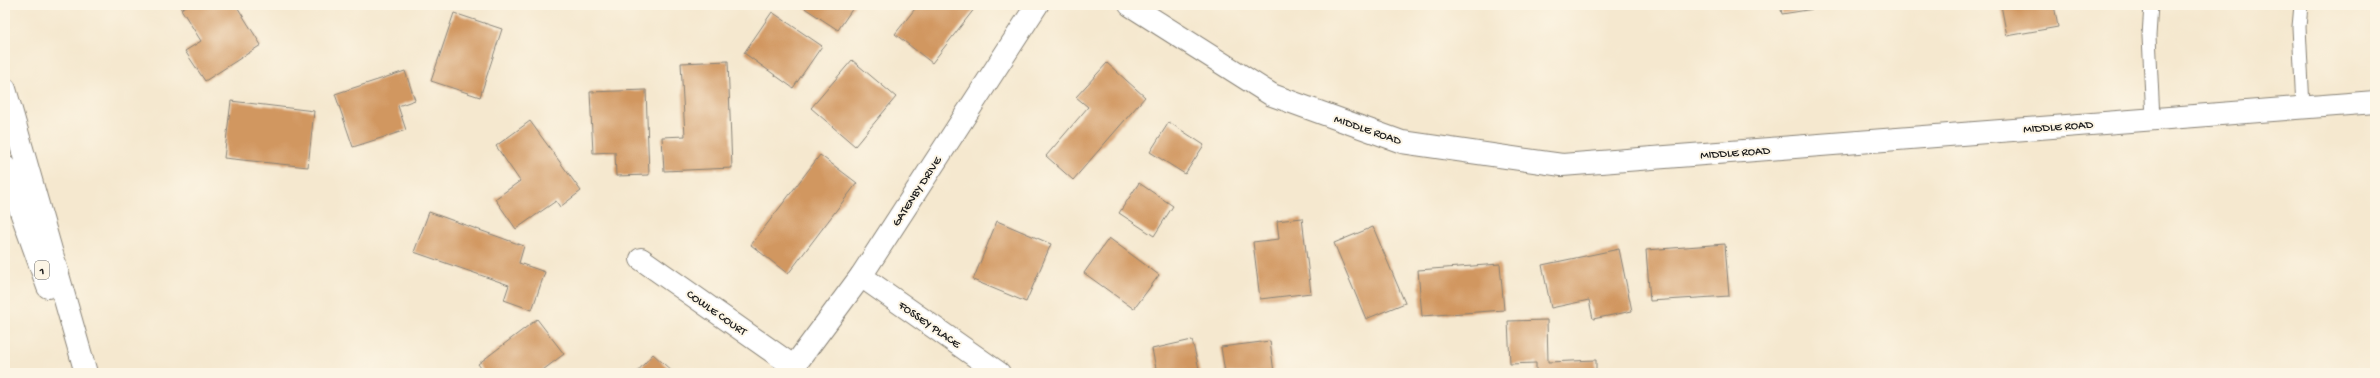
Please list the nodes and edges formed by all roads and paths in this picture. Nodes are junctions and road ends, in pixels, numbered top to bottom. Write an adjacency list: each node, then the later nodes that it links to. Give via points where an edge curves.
1 (1037, 5): 11 (main road, GATENBY DRIVE)
2 (1130, 5): 8 (main road, MIDDLE ROAD, via 1272,95 1402,142 1562,165)
3 (2151, 5): 8 (lane, via 2149,36)
4 (2301, 5): 7 (lane, via 2299,27)
5 (5, 89): 14 (main road)
6 (2375, 102): 7 (main road, MIDDLE ROAD)
7 (2303, 107): 8 (main road, MIDDLE ROAD)
8 (2153, 119)
9 (5, 168): 13 (main road, 1)
10 (641, 258): 12 (main road, COWLE COURT)
11 (860, 276): 12 (main road, GATENBY DRIVE); 15 (main road, FOSSEY PLACE)
12 (791, 370)
13 (78, 373)
14 (86, 373)
15 (999, 373)

